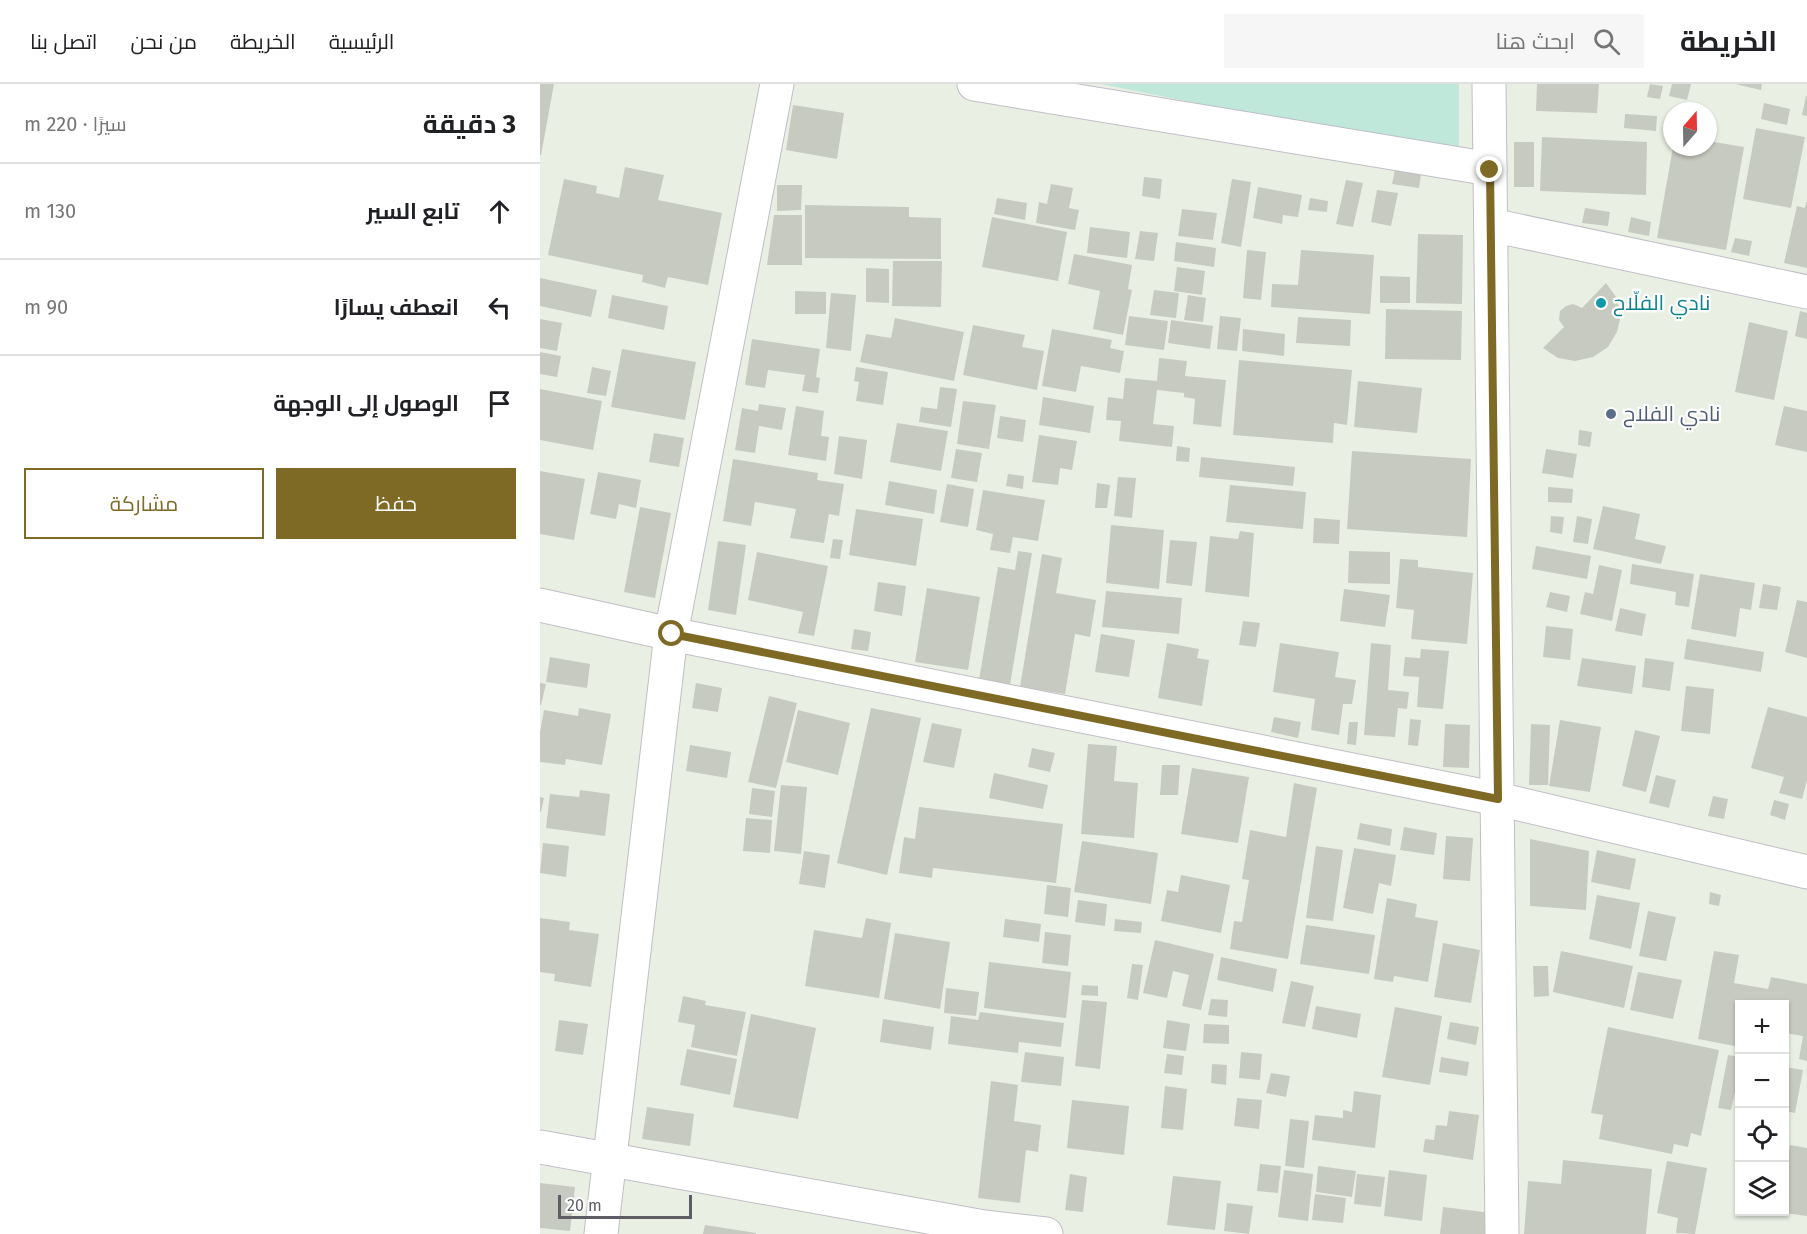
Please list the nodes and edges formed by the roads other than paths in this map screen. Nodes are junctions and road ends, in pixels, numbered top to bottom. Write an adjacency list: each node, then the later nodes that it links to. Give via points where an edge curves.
1 (777, 84): 8 (street)
2 (974, 84): 4 (street)
3 (1490, 84): 4 (street)
4 (1490, 170): 5 (street)
5 (1491, 225): 6 (street); 9 (street)
6 (1807, 292)
7 (540, 605): 8 (street)
8 (672, 634): 9 (street); 12 (street)
9 (1498, 799): 10 (street); 15 (street)
10 (1807, 872)
11 (540, 1147): 12 (street)
12 (610, 1158): 13 (street); 14 (street, via 984,1227)
13 (601, 1234)
14 (1046, 1234)
15 (1502, 1234)

